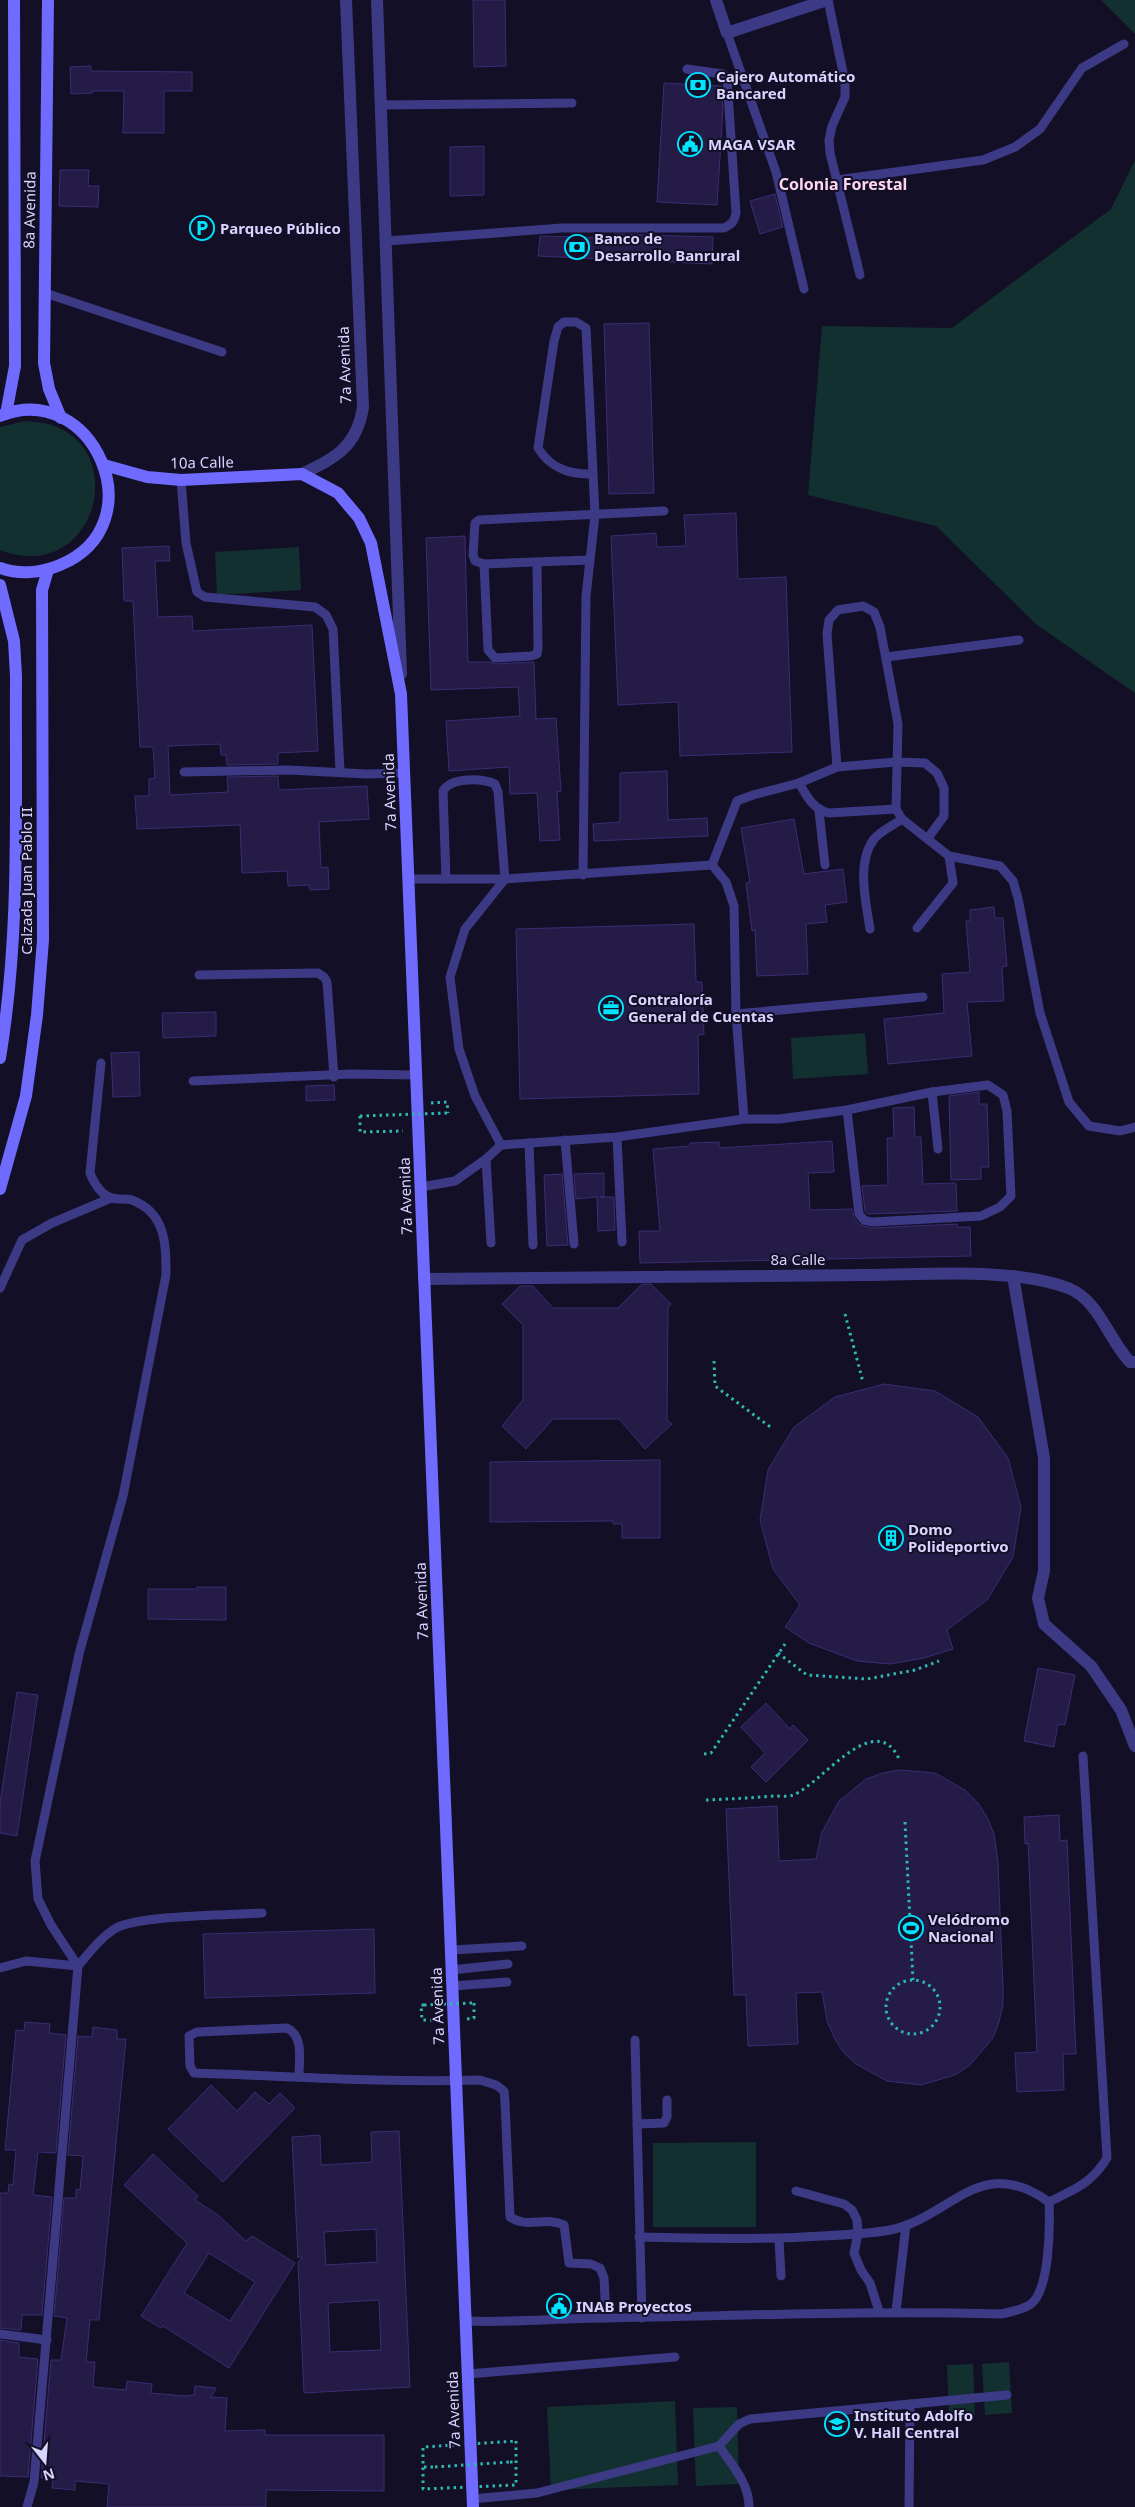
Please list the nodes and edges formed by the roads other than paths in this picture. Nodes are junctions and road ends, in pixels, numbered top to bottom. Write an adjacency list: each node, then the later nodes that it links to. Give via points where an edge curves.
1 (14, 0): 18 (main road, 8a Avenida, via 15,366)
2 (48, 0): 16 (main road, 8a Avenida)
3 (346, 0): 21 (street, 7a Avenida, via 363,407 361,420 350,443 332,460)
4 (377, 0): 11 (street, 7a Avenida)
5 (716, 0): 7 (street)
6 (827, 0): 7 (street); 12 (lane, via 845,82 845,97 829,140)
7 (727, 33): 15 (lane, via 776,172)
8 (1124, 44): 12 (lane, via 1082,68 1040,129 1015,147 983,160)
9 (687, 70): 13 (lane, via 723,74 726,78 736,213 730,225 724,228 562,228)
10 (572, 103): 11 (lane)
11 (380, 105): 13 (street, 7a Avenida)
12 (837, 180): 14 (lane)
13 (387, 241): 34 (street, 7a Avenida)
14 (860, 275)
15 (804, 289)
16 (45, 293): 17 (lane); 19 (main road, 8a Avenida, via 44,363 49,390)
17 (222, 352)
18 (3, 415): 19 (main road, via 24,411 43,412)
19 (61, 418): 20 (main road, via 90,440)
20 (104, 465): 23 (main road, 10a Calle, via 147,477); 30 (main road, via 109,487 107,509 100,530 69,562)
21 (302, 474): 23 (main road, 10a Calle); 34 (main road, 7a Avenida, via 338,493 356,513 366,533 374,555)
22 (594, 474): 22 (lane, via 586,328 576,322 564,322 558,327 554,342 538,448 556,468 575,474); 25 (lane)
23 (181, 480): 37 (lane, via 186,543 197,592 205,597 315,607 326,615 333,629)
24 (664, 511): 25 (lane)
25 (595, 515): 26 (lane); 28 (lane, via 479,520 475,523 473,555 475,561)
26 (590, 560): 27 (lane); 48 (lane, via 586,596)
27 (536, 562): 28 (lane); 28 (lane, via 537,654 495,658 488,650)
28 (484, 564)
29 (0, 568): 30 (main road, via 28,573)
30 (48, 570): 73 (main road, Calzada Juan Pablo II, via 42,590 43,940 38,1006 26,1096)
31 (0, 585): 57 (main road, Calzada Juan Pablo II, via 14,641 16,676 13,936)
32 (1019, 640): 33 (lane)
33 (886, 657): 35 (lane, via 898,724); 36 (lane, via 874,612 863,606 838,610 829,620 827,634)
34 (401, 694): 39 (main road, 7a Avenida)
35 (896, 762): 36 (lane); 41 (lane); 44 (lane, via 925,763 937,773 944,788 944,816)
36 (837, 766): 40 (lane)
37 (340, 771): 38 (lane); 39 (lane)
38 (184, 772)
39 (404, 773): 49 (main road, 7a Avenida)
40 (799, 782): 42 (lane); 46 (lane, via 737,801)
41 (896, 809): 42 (lane, via 829,813); 43 (lane)
42 (819, 810): 47 (lane)
43 (902, 819): 44 (lane); 53 (lane, via 874,838 866,855 864,882)
44 (928, 838): 45 (lane)
45 (949, 856): 52 (lane, via 953,883); 65 (lane, via 1000,866 1013,881 1040,1013 1069,1102 1089,1126 1120,1131)
46 (712, 865): 48 (lane); 56 (lane, via 726,882 734,906)
47 (824, 865)
48 (583, 875): 51 (lane)
49 (408, 879): 50 (lane); 59 (main road, 7a Avenida)
50 (446, 879): 51 (lane); 51 (lane, via 443,791 452,782 488,781 495,784 498,792)
51 (505, 879): 69 (lane, via 465,929 450,977 459,1049 475,1096)
52 (917, 928)
53 (870, 929)
54 (199, 975): 60 (lane, via 318,973 324,977)
55 (923, 997): 56 (lane)
56 (736, 1014): 64 (lane)
57 (0, 1058)
58 (101, 1063): 74 (lane, via 90,1174 96,1187)
59 (416, 1075): 60 (lane); 72 (main road, 7a Avenida)
60 (334, 1076): 61 (lane)
61 (193, 1081)
62 (932, 1092): 63 (lane); 63 (lane, via 988,1084 1003,1095 1007,1111 1011,1196 1000,1207 981,1216 864,1220 859,1214); 70 (lane)
63 (847, 1110): 64 (lane, via 779,1119)
64 (744, 1119): 66 (lane)
65 (1135, 1127)
66 (617, 1137): 67 (lane); 75 (lane)
67 (565, 1140): 68 (lane); 77 (lane)
68 (529, 1143): 69 (lane); 78 (lane)
69 (501, 1145): 71 (lane)
70 (938, 1150)
71 (486, 1159): 72 (lane, via 455,1181); 76 (lane)
72 (421, 1187): 80 (main road, 7a Avenida)
73 (0, 1189)
74 (111, 1198): 81 (lane, via 52,1222 22,1240); 89 (lane, via 130,1199 149,1210 159,1223 166,1243 166,1275 123,1496 79,1654 35,1861 38,1899)
75 (622, 1242)
76 (491, 1243)
77 (574, 1244)
78 (533, 1245)
79 (1013, 1276): 80 (street, 8a Calle, via 687,1275); 82 (street, 8a Calle, via 1067,1288 1082,1296 1121,1353 1130,1362); 83 (street, via 1044,1458 1044,1571 1038,1598 1044,1624 1091,1666 1121,1710)
80 (424, 1279): 87 (main road, 7a Avenida)
81 (0, 1288)
82 (1135, 1362)
83 (1135, 1746)
84 (1083, 1756): 100 (lane, via 1107,2158 1097,2174 1085,2184)
85 (262, 1913): 89 (lane, via 152,1921 117,1928)
86 (522, 1946): 87 (lane)
87 (451, 1950): 91 (main road, 7a Avenida)
88 (508, 1964): 91 (lane)
89 (78, 1966): 90 (lane, via 26,1962); 112 (lane)
90 (0, 1968)
91 (452, 1970): 93 (main road, 7a Avenida)
92 (508, 1982): 93 (lane)
93 (452, 1986): 96 (main road, 7a Avenida)
94 (635, 2040): 98 (lane)
95 (299, 2076): 95 (lane, via 298,2037 287,2028 197,2032 189,2036 190,2066 194,2073); 96 (lane, via 377,2081)
96 (456, 2081): 108 (lane, via 480,2080 496,2085 504,2092 510,2217 519,2223 556,2221 564,2225 569,2263 591,2264 600,2268 604,2278); 110 (main road, 7a Avenida)
97 (667, 2100): 98 (lane, via 664,2123)
98 (637, 2124): 103 (lane)
99 (796, 2191): 102 (lane, via 848,2207 857,2220)
100 (1049, 2202): 101 (lane, via 1036,2192 1014,2184 994,2184 964,2193); 106 (lane, via 1051,2232 1041,2288 1032,2303 1001,2314)
101 (906, 2225): 102 (lane); 106 (lane)
102 (858, 2234): 104 (lane); 107 (lane, via 854,2253 860,2270 870,2282)
103 (639, 2237): 104 (lane); 109 (lane)
104 (778, 2239): 105 (lane)
105 (781, 2276)
106 (896, 2311): 107 (lane)
107 (879, 2312): 109 (lane)
108 (606, 2318): 109 (lane); 110 (lane)
109 (642, 2318)
110 (466, 2321): 114 (main road, 7a Avenida)
111 (0, 2334): 112 (lane)
112 (47, 2340): 119 (lane, via 34,2482)
113 (675, 2357): 114 (lane)
114 (468, 2374): 118 (main road, 7a Avenida)
115 (1007, 2395): 116 (lane)
116 (910, 2404): 117 (lane, via 750,2419 739,2424); 121 (lane)
117 (719, 2446): 118 (lane, via 537,2494); 120 (lane, via 749,2494)
118 (472, 2498)
119 (27, 2507)
120 (749, 2507)
121 (909, 2507)

